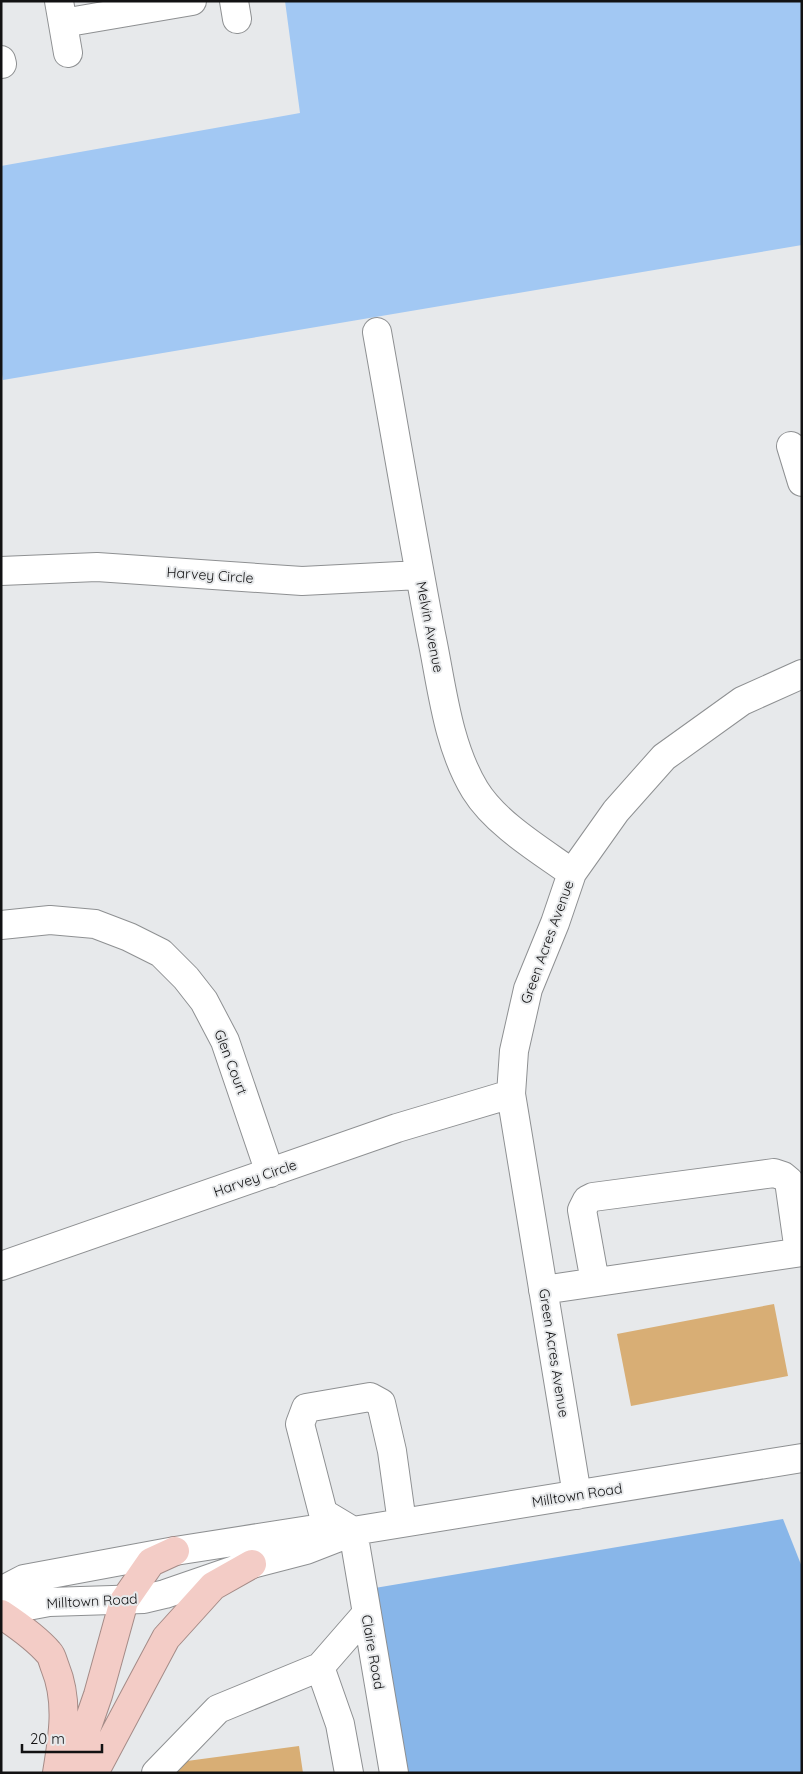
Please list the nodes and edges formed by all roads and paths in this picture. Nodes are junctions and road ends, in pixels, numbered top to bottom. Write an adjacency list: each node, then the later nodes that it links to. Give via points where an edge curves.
1 (192, 1): 2 (street)
2 (61, 12): 3 (street)
3 (68, 53)
4 (377, 332): 8 (street, Melvin Avenue)
5 (791, 446): 6 (street)
6 (802, 482)
7 (1, 571): 8 (street, Harvey Circle, via 97,567 302,581)
8 (420, 575): 10 (street, Melvin Avenue, via 448,718 459,760 475,792 500,820)
9 (802, 674): 10 (street, Green Acres Avenue, via 742,701 664,757 616,811)
10 (572, 873): 12 (street, Green Acres Avenue, via 528,989 514,1051)
11 (1, 925): 13 (street, Glen Court, via 50,920 95,924 161,953 204,1001 226,1041)
12 (511, 1094): 13 (street, Harvey Circle, via 397,1128); 17 (street, Green Acres Avenue)
13 (270, 1173): 15 (street, Harvey Circle)
14 (801, 1252): 16 (street); 16 (street, via 789,1181 774,1173 593,1197 587,1200 582,1210)
15 (1, 1266)
16 (595, 1282): 17 (street)
17 (543, 1290): 19 (street, Green Acres Avenue)
18 (802, 1458): 19 (street, Milltown Road)
19 (577, 1495): 20 (street, Milltown Road)
20 (402, 1523): 21 (street, Milltown Road); 21 (street, via 392,1451 381,1403 370,1397 306,1408 300,1424 323,1513)
21 (353, 1531): 22 (street, Milltown Road, via 309,1530); 23 (street, Milltown Road, via 306,1550); 27 (street, Claire Road)
22 (175, 1551): 24 (street, Milltown Road, via 24,1579); 25 (highway, via 151,1562)
23 (252, 1564): 25 (street, Milltown Road, via 165,1594); 32 (highway, via 212,1586 166,1638)
24 (1, 1591)
25 (124, 1601): 26 (street, Milltown Road, via 66,1601 33,1605); 31 (highway, via 79,1750)
26 (1, 1602)
27 (366, 1613): 29 (street); 35 (street, Claire Road)
28 (1, 1614): 30 (highway, via 50,1654 60,1679 64,1699 63,1737)
29 (320, 1667): 33 (street, via 218,1709); 34 (street, via 340,1724)
30 (57, 1773)
31 (64, 1773)
32 (94, 1773)
33 (156, 1773)
34 (349, 1773)
35 (394, 1773)

